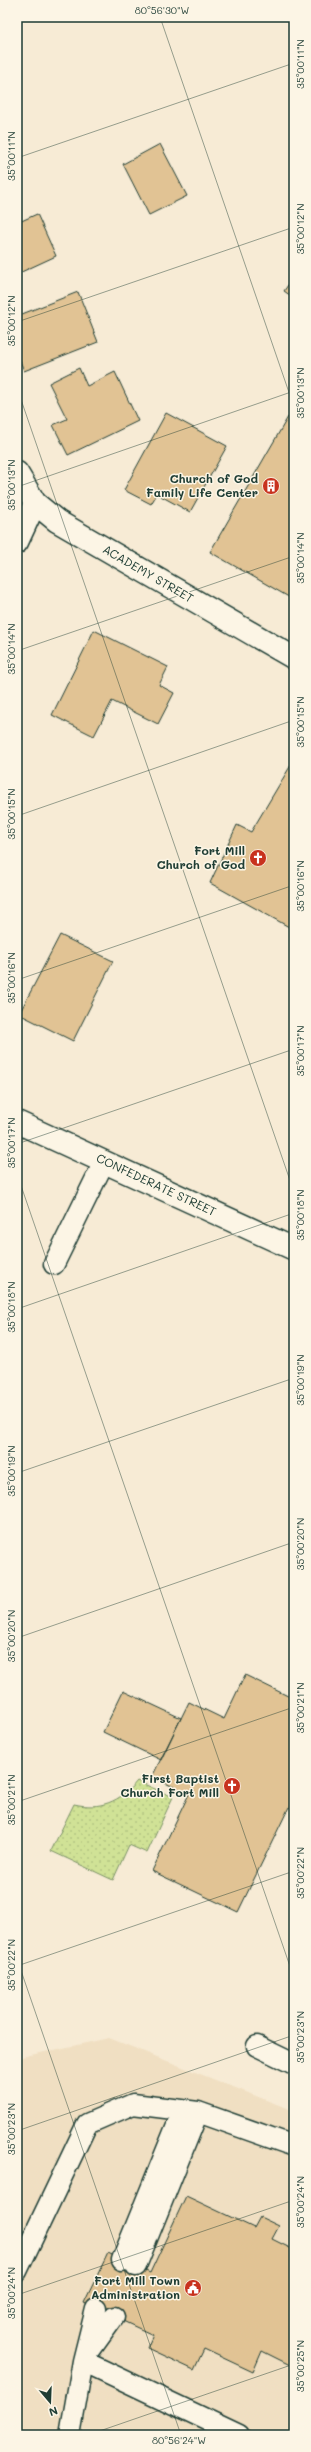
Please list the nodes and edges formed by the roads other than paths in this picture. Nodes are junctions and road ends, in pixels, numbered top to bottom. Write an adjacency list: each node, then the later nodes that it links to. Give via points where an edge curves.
1 (17, 473): 2 (street, ACADEMY STREET)
2 (34, 503): 3 (street); 4 (street, ACADEMY STREET, via 57,521)
3 (17, 542)
4 (294, 658)
5 (17, 1122): 6 (street, CONFEDERATE STREET)
6 (104, 1162): 7 (street, CONFEDERATE STREET); 8 (lane)
7 (294, 1249)
8 (54, 1264)
9 (257, 2046): 10 (lane)
10 (294, 2064)
11 (190, 2111): 12 (lane); 13 (lane); 14 (lane, via 134,2104 87,2124)
12 (294, 2146)
13 (129, 2263)
14 (17, 2271)
15 (105, 2313): 16 (lane)
16 (83, 2361): 17 (lane); 18 (lane)
17 (70, 2435)
18 (239, 2435)

